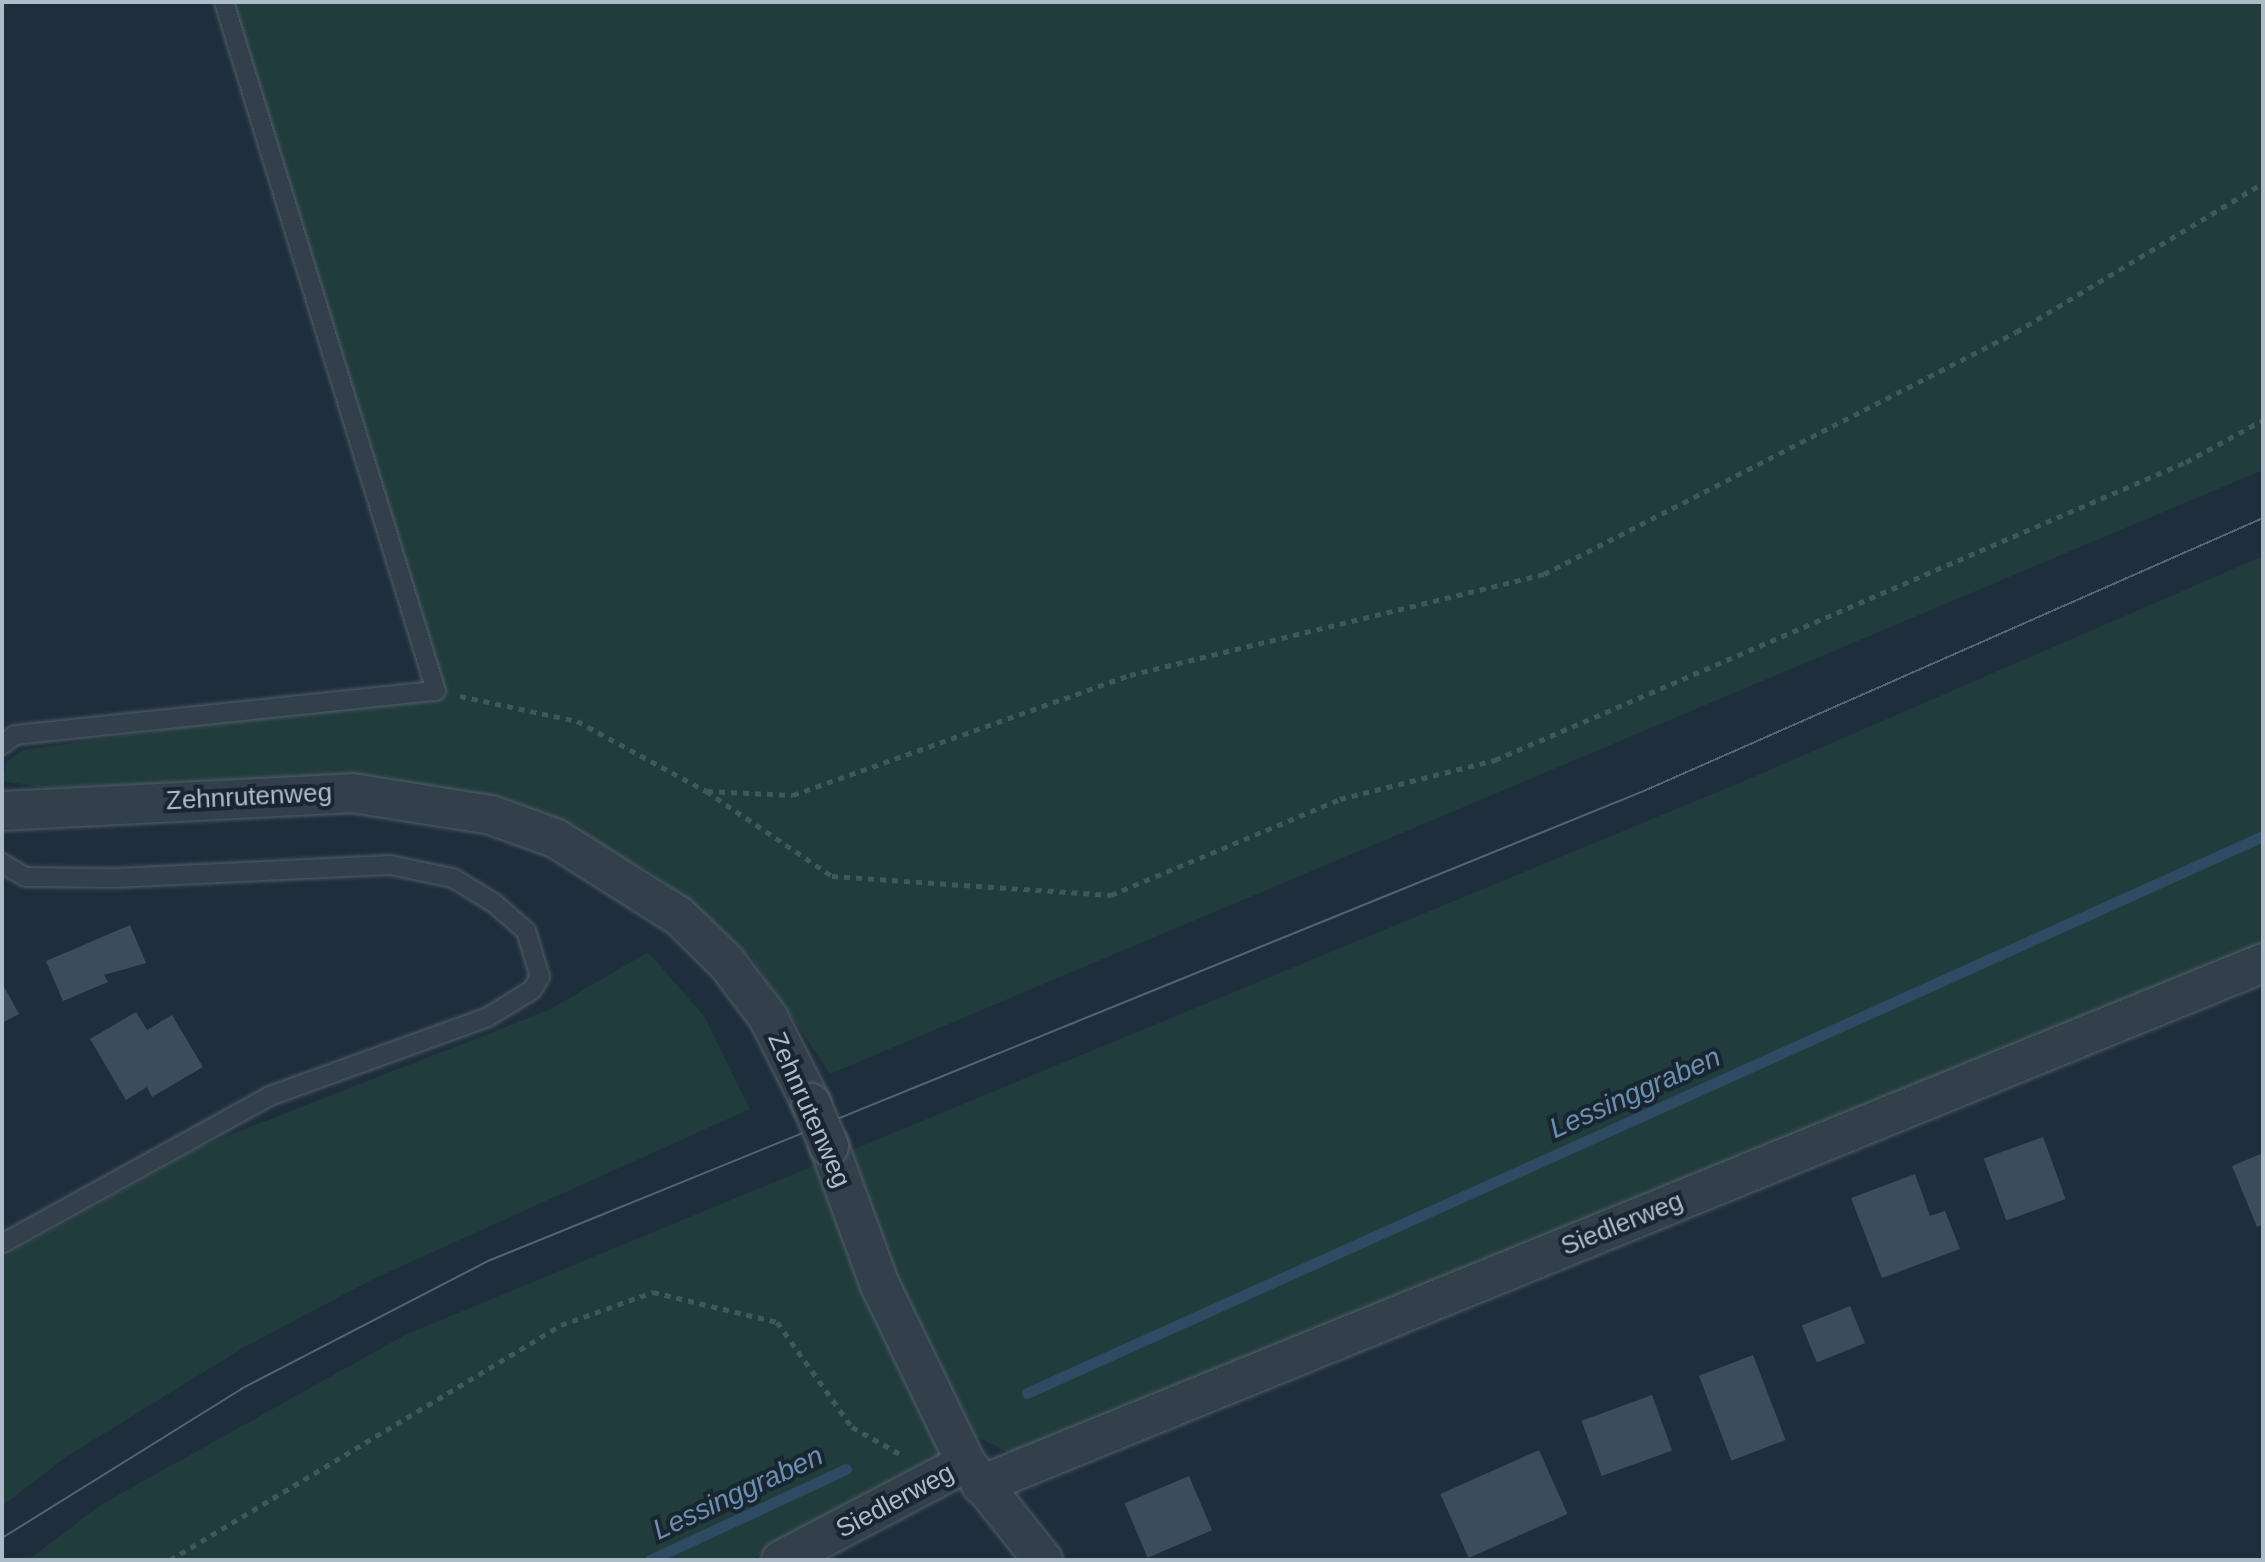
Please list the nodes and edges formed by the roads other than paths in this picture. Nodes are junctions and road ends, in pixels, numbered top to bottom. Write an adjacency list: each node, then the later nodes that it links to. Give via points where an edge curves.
1 (224, 2): 2 (lane, via 436,691 15,735)
2 (2, 745)
3 (2, 811): 7 (street, Zehnrutenweg, bridge, via 352,793 491,815 591,857 679,916 727,963 768,1017 829,1146 879,1283)
4 (2, 863): 6 (lane, via 25,877 390,865 453,878 526,931 540,977 532,990 488,1017 270,1096)
5 (2263, 963): 7 (street, Siedlerweg)
6 (2, 1244)
7 (974, 1474): 8 (street, Siedlerweg); 9 (street, Zehnrutenweg)
8 (781, 1560)
9 (1043, 1560)

